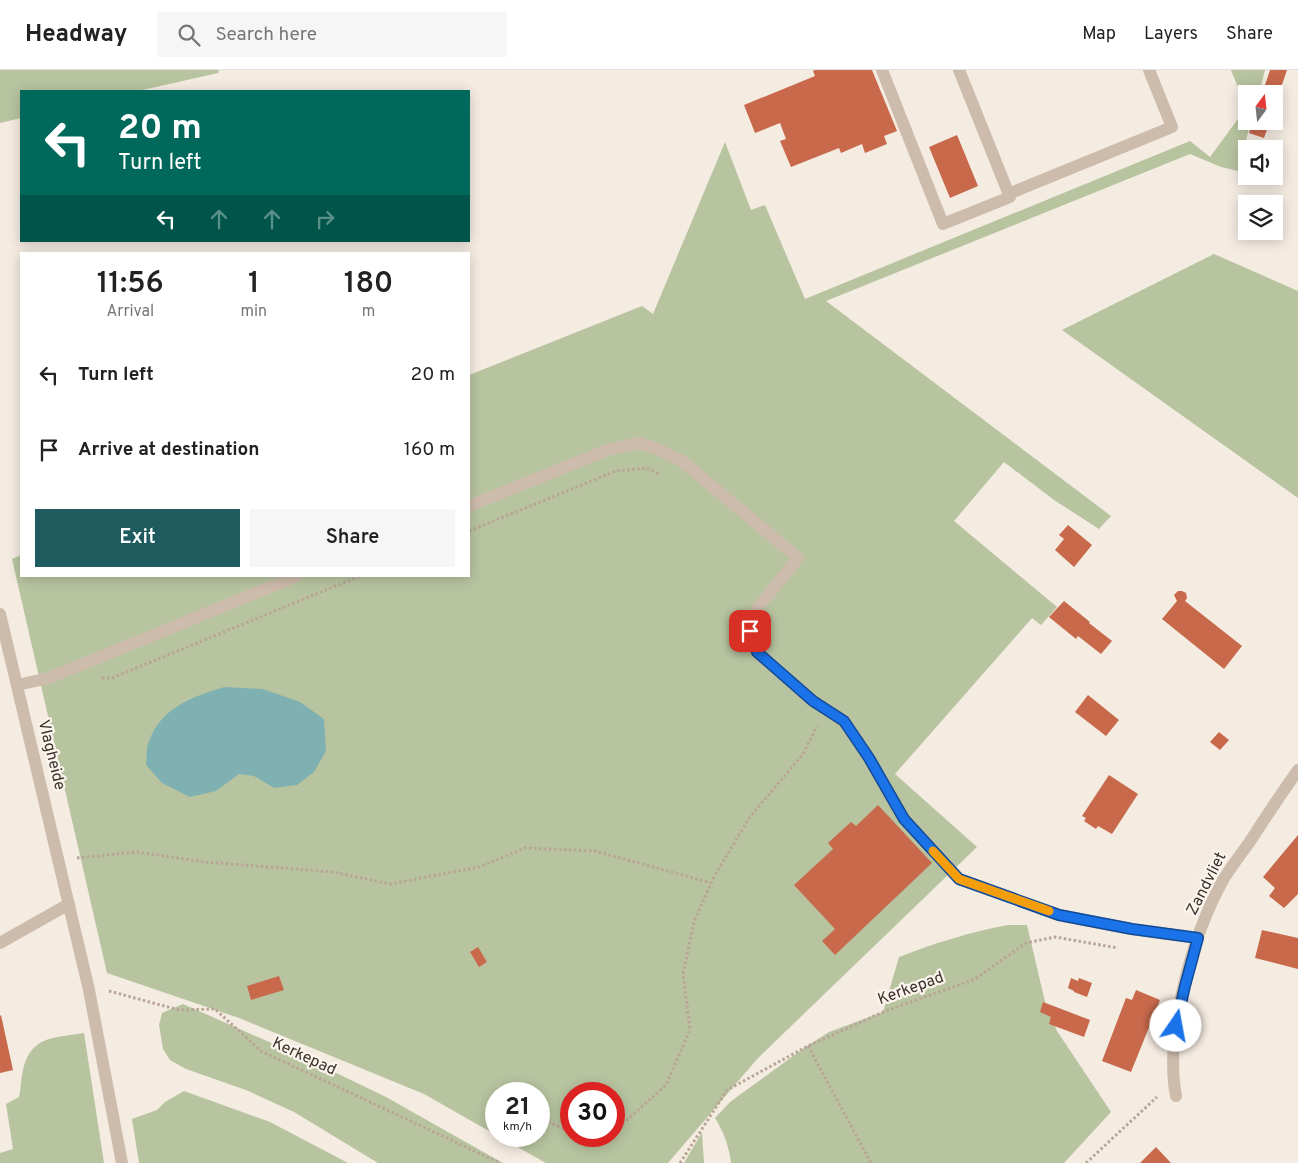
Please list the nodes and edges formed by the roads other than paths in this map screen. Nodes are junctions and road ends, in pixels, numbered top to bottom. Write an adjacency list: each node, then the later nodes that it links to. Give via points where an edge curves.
1 (882, 70): 4 (street, via 943,224 1010,197)
2 (959, 70): 4 (street)
3 (1149, 70): 4 (street, via 1172,126)
4 (1008, 194)
5 (470, 506): 11 (street, via 607,450 630,445 655,448 682,461 798,558 757,609 750,631 757,652 813,701 844,721 904,819 959,879 1059,915)
6 (295, 577): 8 (street, via 49,678)
7 (0, 614): 8 (street, Vlagheide)
8 (17, 685): 10 (street, Vlagheide)
9 (1298, 770): 11 (street, Zandvliet, via 1223,881)
10 (69, 904): 12 (street); 14 (street, Vlagheide)
11 (1198, 938): 13 (street, Zandvliet, via 1176,1023 1172,1058)
12 (0, 942)
13 (1175, 1091)
14 (122, 1163)

